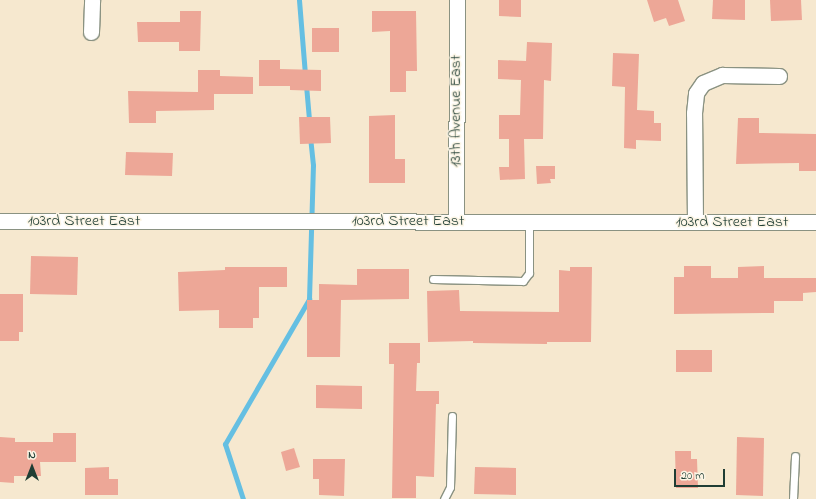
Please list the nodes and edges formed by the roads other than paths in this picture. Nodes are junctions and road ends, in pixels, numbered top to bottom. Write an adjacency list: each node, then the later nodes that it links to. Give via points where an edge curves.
1 (92, 0): 3 (street)
2 (457, 0): 6 (street, 13th Avenue East)
3 (91, 32)
4 (779, 76): 7 (street, via 722,75 703,83 696,93)
5 (0, 221): 6 (street, 103rd Street East)
6 (456, 221): 8 (street, 103rd Street East)
7 (695, 221): 8 (street, 103rd Street East); 9 (street, 103rd Street East)
8 (529, 222): 10 (lane, via 529,272 523,281)
9 (816, 222)
10 (433, 279)
11 (452, 416): 13 (lane, via 450,487)
12 (795, 456): 14 (lane)
13 (444, 499)
14 (793, 499)

